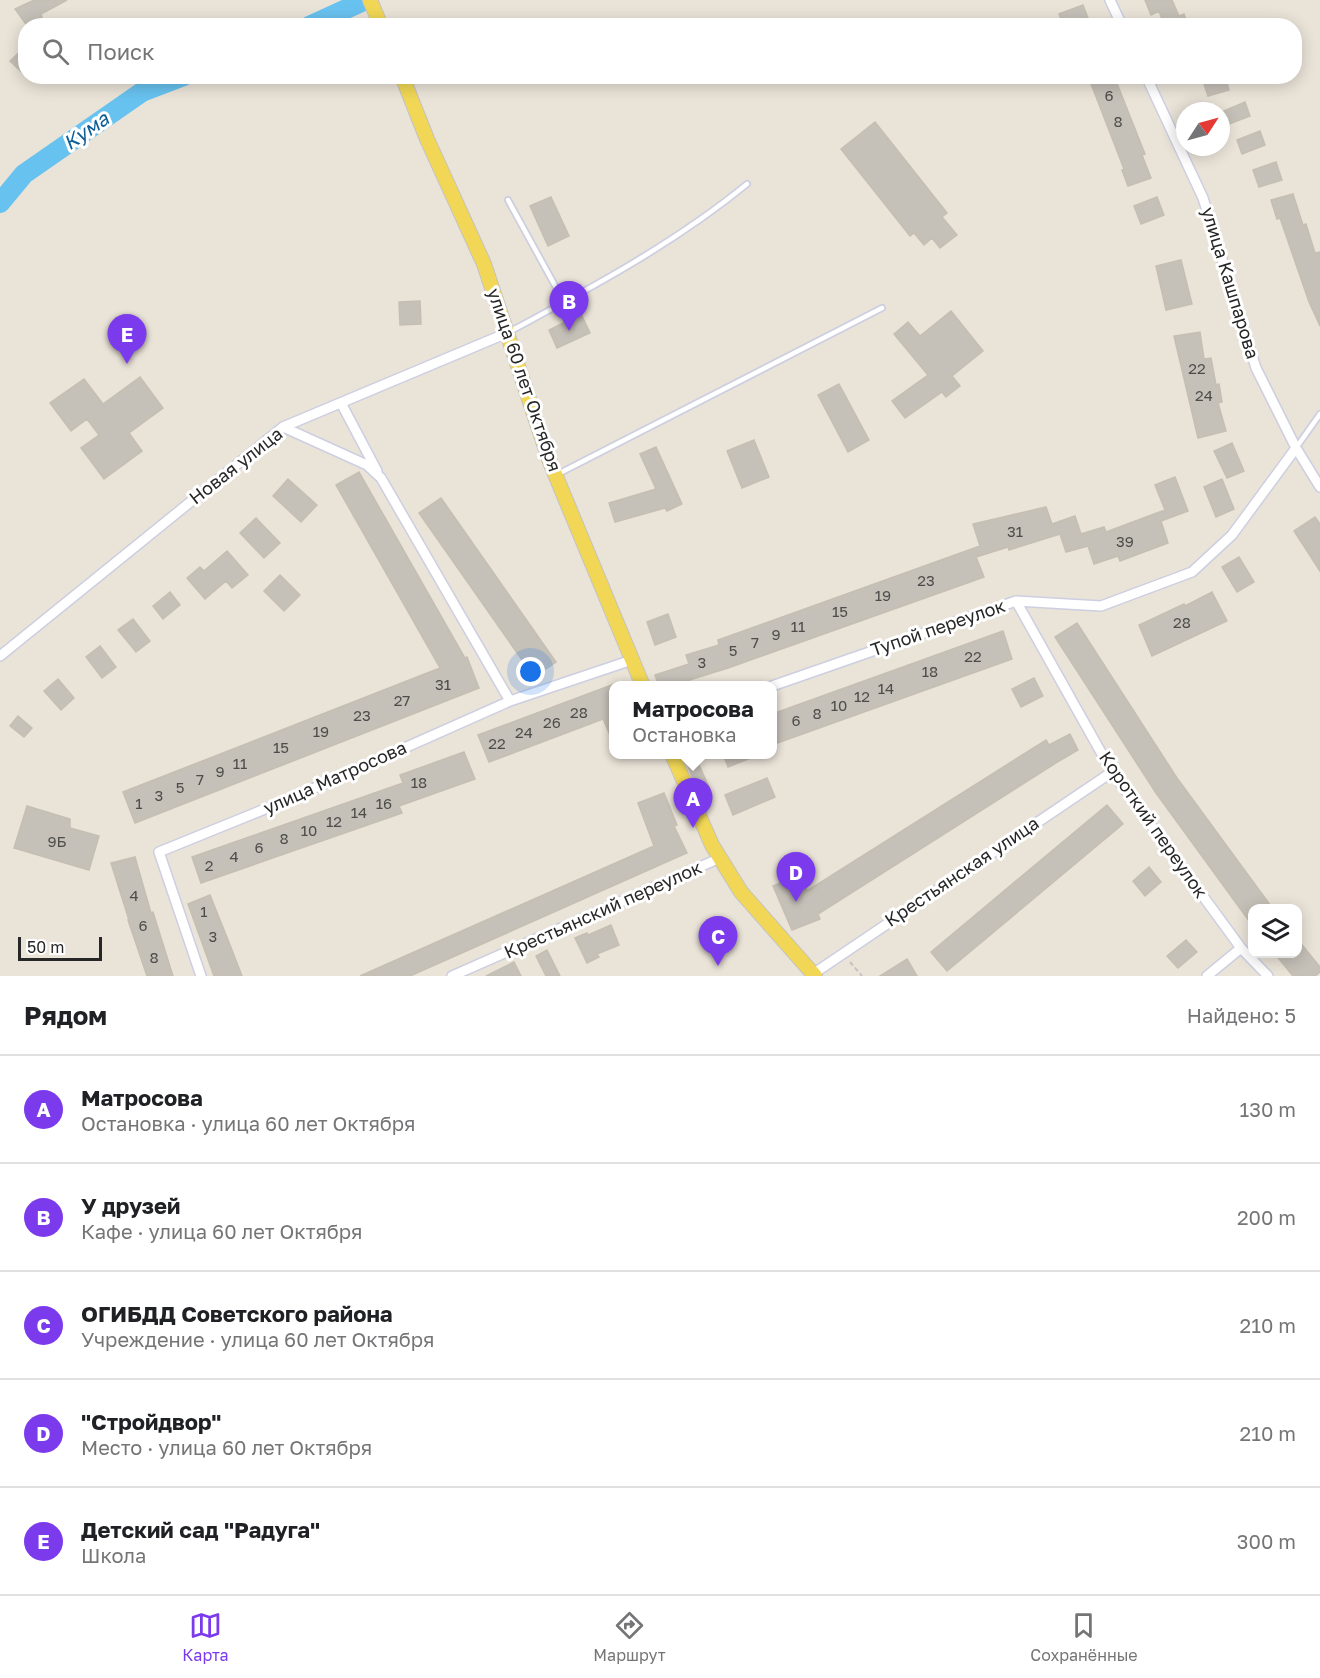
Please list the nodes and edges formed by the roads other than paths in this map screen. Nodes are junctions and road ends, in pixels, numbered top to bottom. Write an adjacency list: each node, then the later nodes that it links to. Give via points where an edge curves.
1 (370, 0): 3 (main road)
2 (1110, 0): 4 (street)
3 (378, 18)
4 (1118, 18)
5 (405, 84): 11 (main road, улица 60 лет Октября, via 484,264)
6 (1150, 84): 15 (street, улица Кашпарова, via 1203,198 1256,368)
7 (747, 184): 9 (lane, via 712,213)
8 (508, 200): 9 (lane)
9 (564, 302): 11 (lane)
10 (882, 308): 16 (lane)
11 (507, 333): 12 (street, Новая улица); 16 (main road, улица 60 лет Октября)
12 (341, 403): 14 (street, Новая улица); 17 (street)
13 (1320, 414): 15 (lane)
14 (283, 427): 17 (street, via 367,465); 20 (street, Новая улица)
15 (1296, 448): 18 (street, улица Кашпарова); 19 (street, Тупой переулок, via 1232,534 1192,572 1101,606)
16 (556, 475): 21 (main road, улица 60 лет Октября)
17 (381, 478): 24 (street)
18 (1320, 487)
19 (1016, 601): 23 (street, Тупой переулок); 26 (street, Короткий переулок)
20 (0, 656)
21 (632, 660): 22 (main road, улица 60 лет Октября); 24 (street, улица Матросова)
22 (641, 681)
23 (777, 684)
24 (510, 701): 30 (street, улица Матросова, via 159,852)
25 (674, 759): 27 (main road)
26 (1112, 772): 28 (street, Короткий переулок); 29 (street, Крестьянская улица)
27 (720, 858): 29 (main road, via 741,892); 31 (street, Крестьянский переулок)
28 (1241, 948): 32 (street); 33 (street, Короткий переулок)
29 (814, 975)
30 (201, 976)
31 (452, 976)
32 (1207, 976)
33 (1268, 976)

